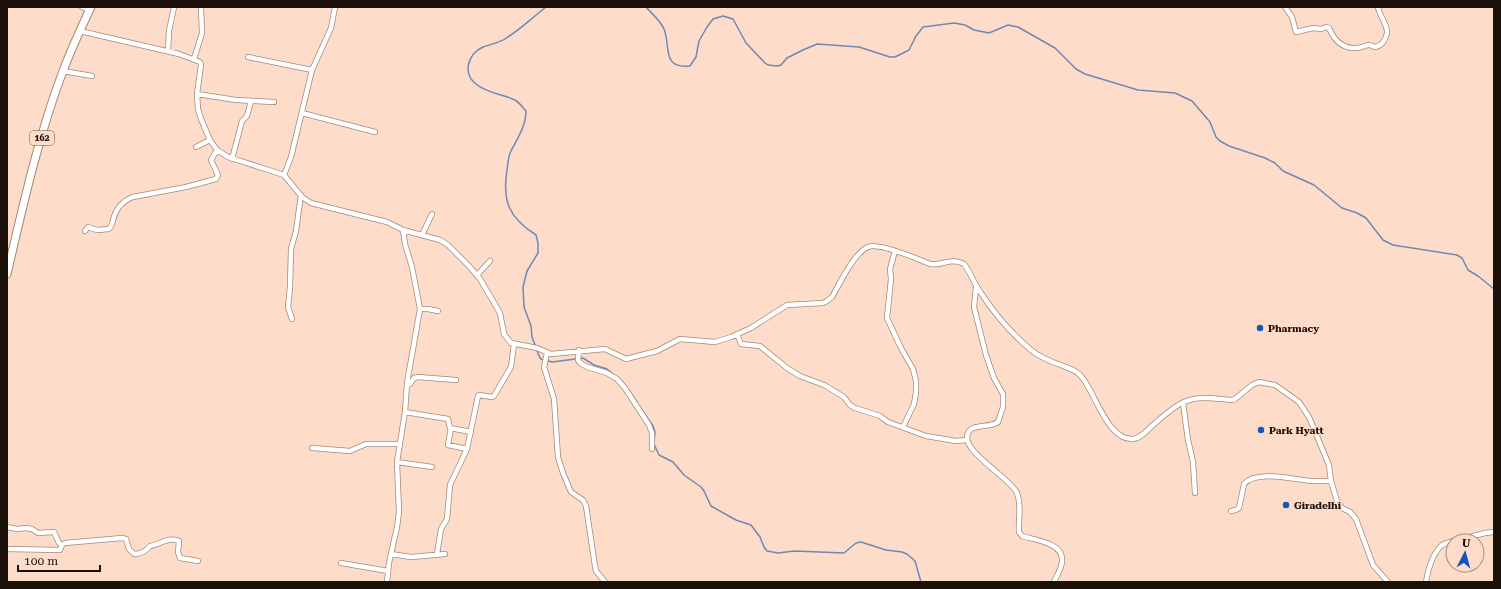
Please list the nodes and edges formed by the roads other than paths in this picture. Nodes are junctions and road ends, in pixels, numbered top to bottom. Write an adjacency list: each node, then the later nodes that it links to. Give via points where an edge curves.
1 (82, 7): 7 (street)
2 (174, 7): 9 (street)
3 (201, 7): 11 (street, via 202,33)
4 (335, 7): 12 (street, via 331,28)
5 (1285, 7): 6 (street, via 1292,17 1296,32 1326,27 1340,44 1357,48 1368,45 1380,46 1387,35)
6 (1378, 7)
7 (90, 9): 8 (main road, 162)
8 (80, 31): 9 (street); 13 (main road, 162)
9 (168, 51): 11 (street)
10 (248, 57): 12 (street)
11 (194, 59): 15 (street, via 201,65)
12 (312, 70): 18 (street)
13 (63, 71): 14 (street); 32 (main road, 162, via 33,168)
14 (92, 76)
15 (197, 94): 16 (street); 20 (street, via 201,119)
16 (251, 101): 17 (street); 23 (street, via 247,116 242,121)
17 (274, 102)
18 (302, 113): 19 (street); 24 (street)
19 (375, 132)
20 (210, 140): 21 (street); 22 (street)
21 (196, 147)
22 (217, 150): 23 (street); 28 (street, via 211,160 218,175 217,179 133,197 118,207 109,229 97,230 88,227)
23 (232, 159): 24 (street)
24 (284, 175): 25 (street)
25 (301, 195): 27 (street, via 316,205 372,217); 37 (street, via 291,249 288,307)
26 (432, 214): 29 (street)
27 (403, 230): 29 (street); 35 (street)
28 (85, 231)
29 (422, 234): 33 (street, via 448,245)
30 (895, 251): 34 (street, via 935,265 950,261 964,264); 38 (street, via 876,246 868,247 859,255 827,301 787,305 751,328); 46 (street, via 890,272 887,318 913,369 916,381 914,404)
31 (490, 261): 33 (street)
32 (7, 274)
33 (476, 275): 39 (street, via 500,313 504,334)
34 (976, 287): 44 (street, via 1012,332 1031,351 1080,374 1101,414 1114,430 1123,436 1134,439 1141,436); 49 (street, via 974,307 986,355 1003,394 1003,407 998,422 972,428 968,432)
35 (420, 310): 36 (street); 43 (street)
36 (438, 310)
37 (292, 319)
38 (736, 334): 41 (street, via 715,342 680,339 656,351 626,359 605,349); 46 (street, via 741,344 760,346 800,376 824,385 844,397 852,407)
39 (514, 344): 40 (street, via 537,348); 48 (street, via 511,367 494,396 478,395)
40 (546, 355): 41 (street); 70 (street, via 544,367 554,399 558,457 571,492 583,500 586,506 596,571)
41 (578, 355): 53 (street, via 587,368 607,373 625,388 649,425 652,433)
42 (456, 380): 43 (street, via 418,377)
43 (407, 385): 45 (street)
44 (1182, 403): 56 (street, via 1208,398 1235,400 1252,385 1260,382 1275,385 1299,402 1309,417 1329,465); 57 (street, via 1193,462)
45 (405, 412): 47 (street, via 448,419); 50 (street)
46 (903, 427): 49 (street, via 926,436 956,441)
47 (451, 428): 48 (street); 52 (street, via 448,445)
48 (471, 432): 52 (street)
49 (967, 440): 71 (street, via 978,456 1007,480 1016,492 1019,500 1019,532 1022,536 1058,548 1062,554 1062,562)
50 (399, 444): 51 (street, via 366,444 350,451); 54 (street)
51 (312, 448)
52 (467, 449): 64 (street, via 450,485 446,519 440,529)
53 (652, 450)
54 (397, 462): 55 (street); 63 (street, via 399,512)
55 (432, 467)
56 (1332, 481): 58 (street, via 1254,478 1244,484 1239,508); 72 (street, via 1337,501 1356,519 1374,565)
57 (1195, 493)
58 (1232, 510)
59 (7, 527): 61 (street, via 27,528 38,533 54,532)
60 (1445, 544): 73 (street, via 1430,564)
61 (62, 545): 62 (street, via 60,550); 66 (street, via 126,538 129,549 136,554 162,541 177,540 179,557)
62 (7, 549)
63 (391, 554): 64 (street, via 411,557); 68 (street)
64 (437, 554): 65 (street)
65 (446, 554)
66 (198, 561)
67 (341, 563): 68 (street)
68 (388, 571): 69 (street)
69 (388, 582)
70 (605, 582)
71 (1054, 582)
72 (1388, 582)
73 (1426, 582)

